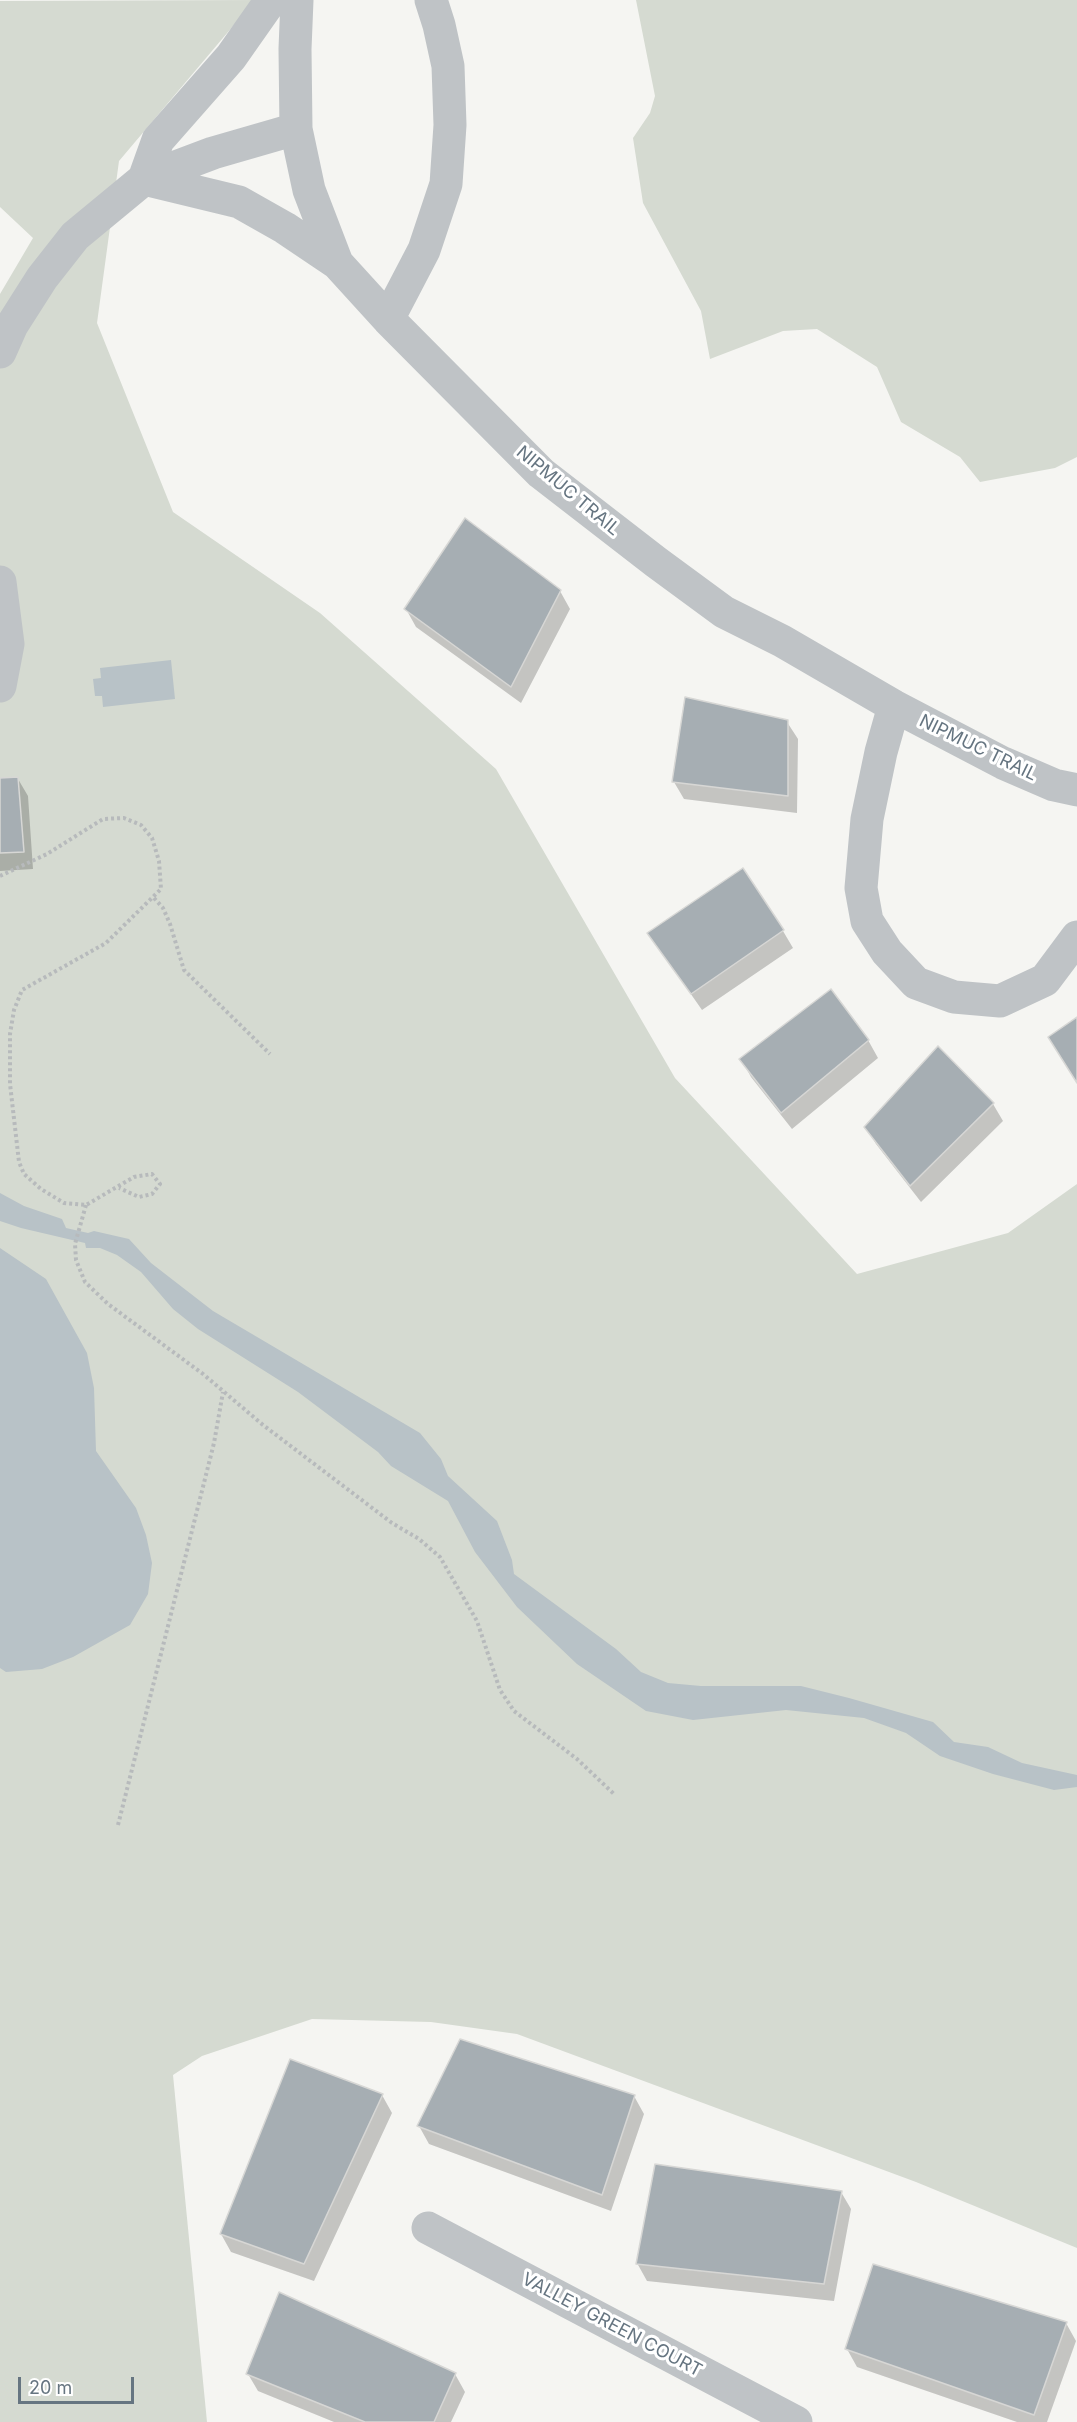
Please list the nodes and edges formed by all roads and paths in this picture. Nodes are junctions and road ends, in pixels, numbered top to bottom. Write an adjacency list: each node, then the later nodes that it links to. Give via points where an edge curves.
1 (271, 0): 5 (street, via 231,57 158,140)
2 (297, 0): 4 (street, NIPMUC TRAIL)
3 (431, 0): 7 (street, via 448,66 447,184 424,250)
4 (296, 129): 5 (street, via 213,153); 6 (street, NIPMUC TRAIL, via 309,190)
5 (144, 179): 6 (street, via 239,202); 8 (street, via 75,236 42,278)
6 (337, 263): 7 (street, NIPMUC TRAIL)
7 (388, 319): 11 (street, NIPMUC TRAIL, via 541,473 647,556 724,612 782,640)
8 (0, 352)
9 (0, 582): 10 (street, via 8,644)
10 (0, 686)
11 (894, 706): 12 (street, NIPMUC TRAIL, via 1003,763 1054,785); 15 (street, via 867,819 861,888 867,921 886,952 916,983 954,997 1000,1001 1045,980)
12 (1077, 790)
13 (0, 876): 14 (path, via 46,854 103,819 124,818 141,825 152,838 161,889)
14 (154, 898): 16 (path, via 170,924 184,970); 18 (path, via 106,944 22,990 14,1010 10,1084 19,1162 24,1174 41,1189 64,1203)
15 (1077, 937)
16 (270, 1053)
17 (119, 1188): 17 (path, via 134,1177 152,1174 160,1184 152,1194 139,1197); 18 (path)
18 (86, 1205): 19 (path, via 75,1245 85,1282 108,1304)
19 (223, 1391): 20 (path, via 440,1557 477,1621 500,1690 514,1711 577,1759); 21 (path, via 214,1443)
20 (614, 1794)
21 (118, 1825)
22 (428, 2228): 23 (street, VALLEY GREEN COURT)
23 (796, 2422)

